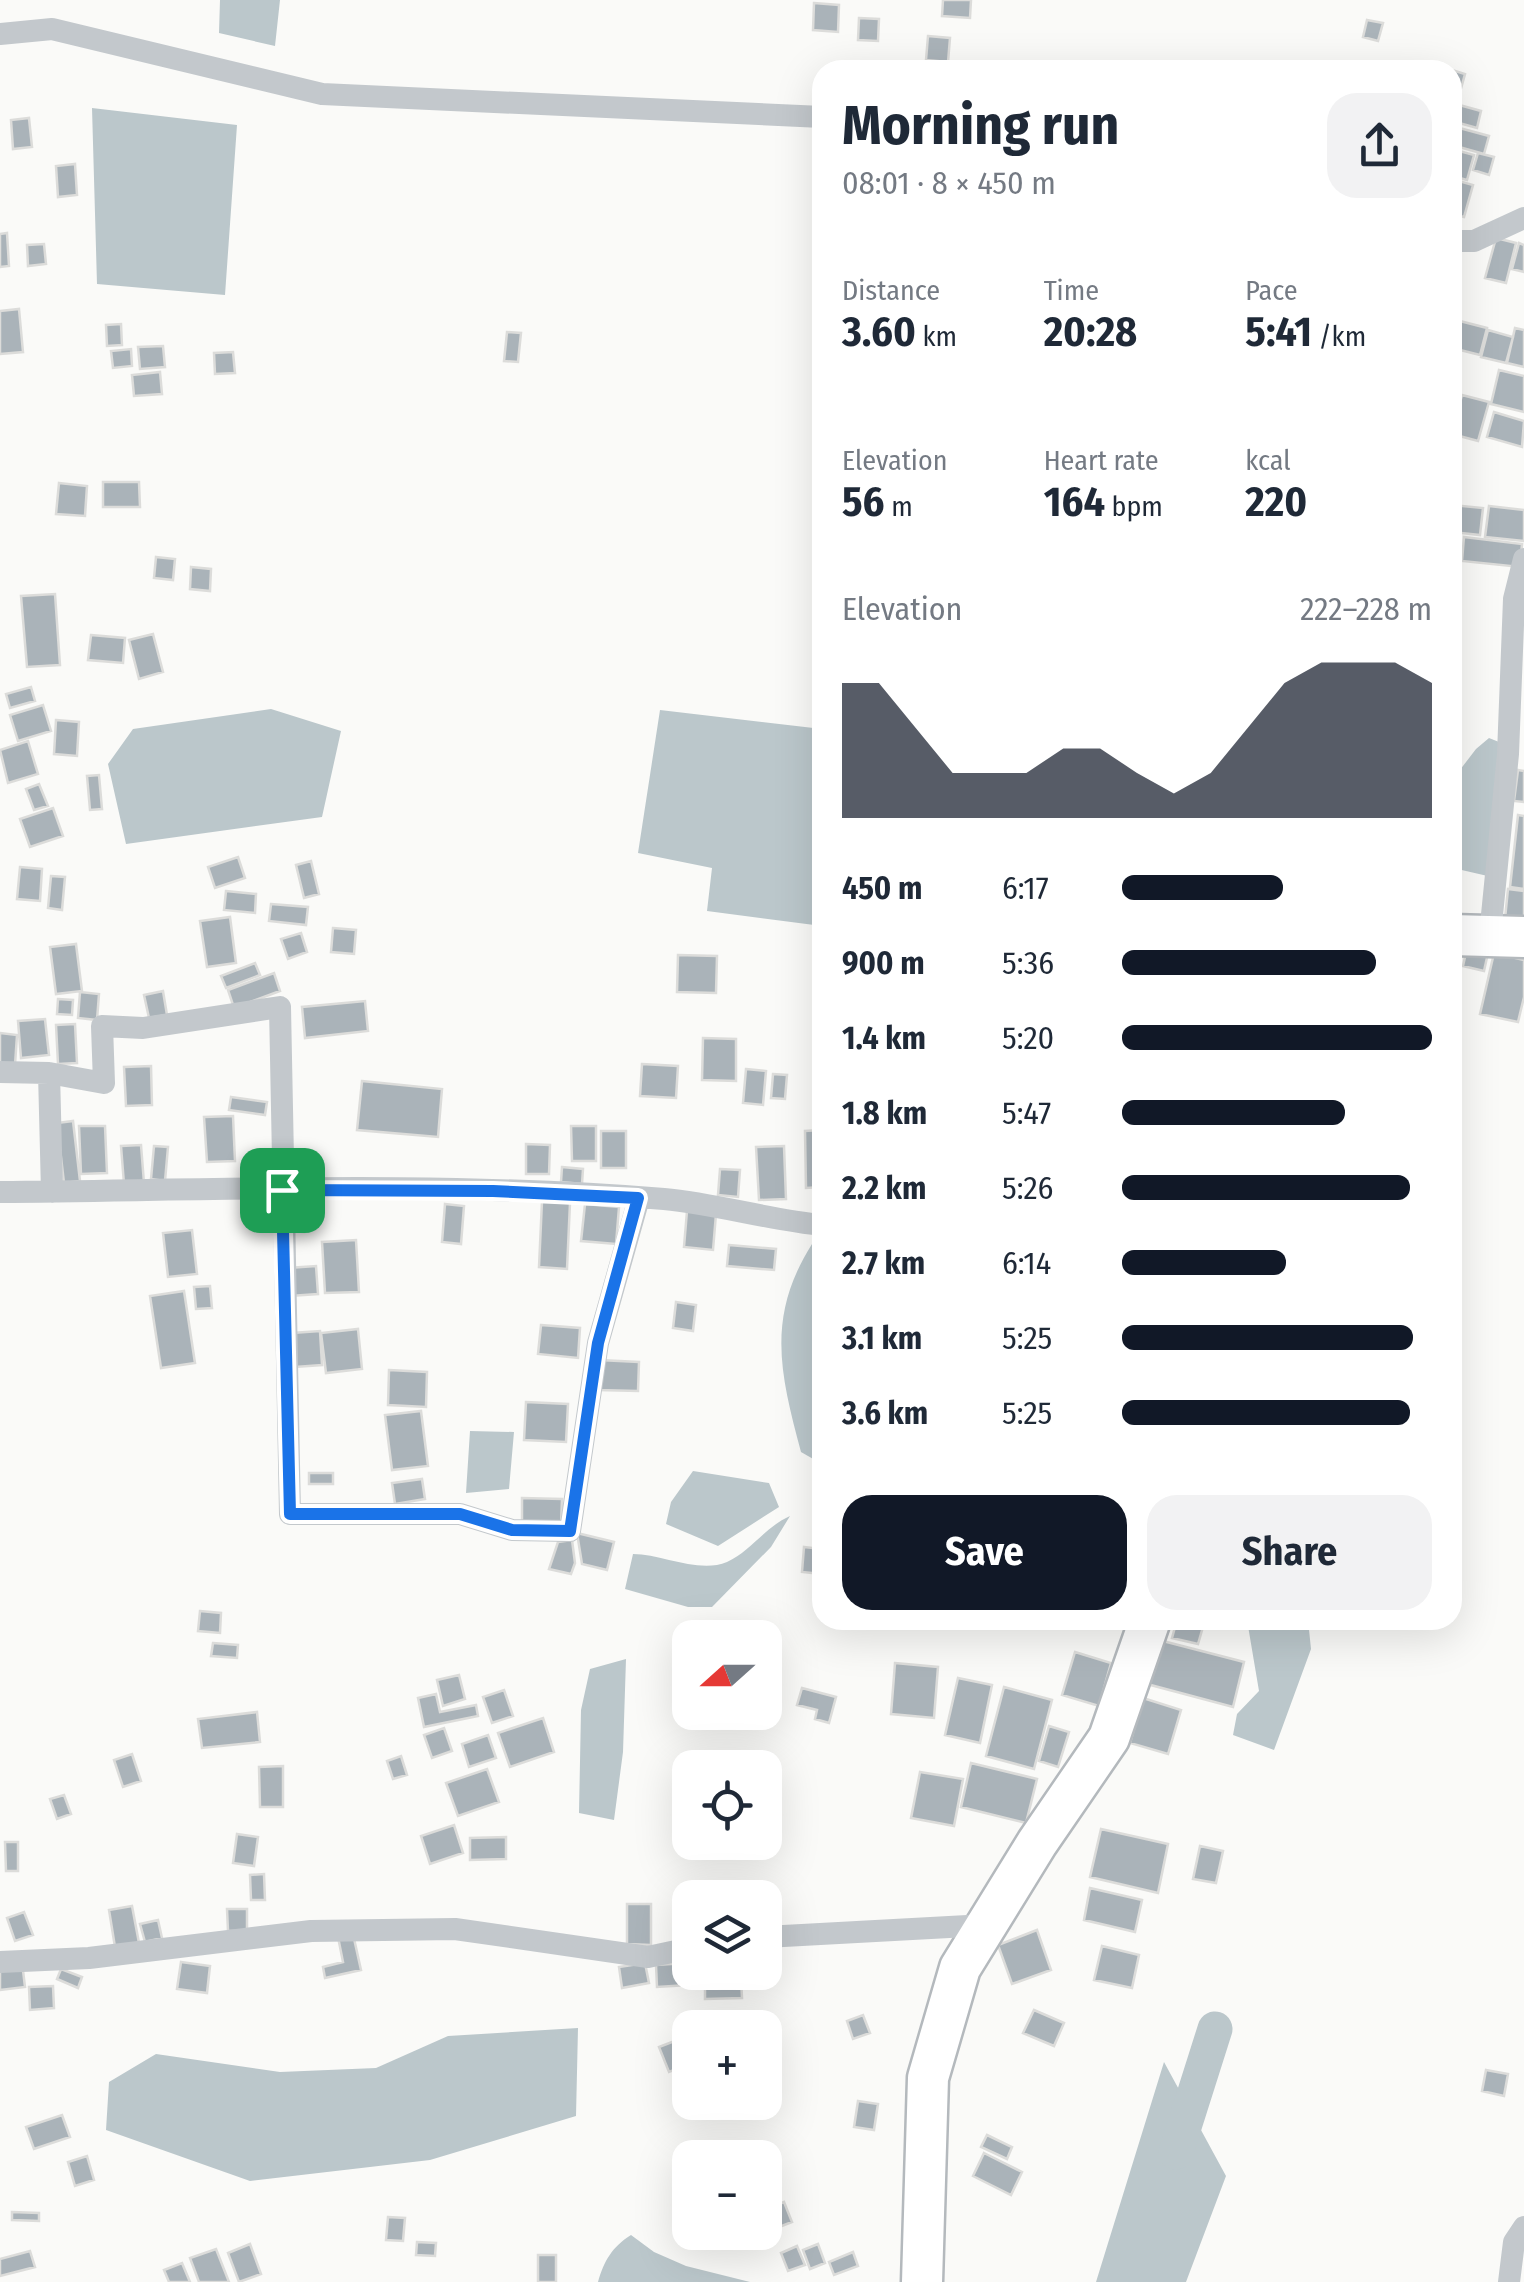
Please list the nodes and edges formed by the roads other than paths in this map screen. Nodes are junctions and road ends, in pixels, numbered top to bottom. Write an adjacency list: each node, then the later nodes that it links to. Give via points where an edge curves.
1 (0, 34): 2 (street, via 52,29 322,94)
2 (812, 117)
3 (1524, 218): 4 (street)
4 (1462, 241)
5 (1524, 559): 6 (street, via 1514,599 1508,754)
6 (1489, 936)
7 (0, 1072): 8 (street)
8 (49, 1073): 9 (street, via 104,1083 102,1026 143,1028 280,1006); 11 (street)
9 (282, 1190): 11 (street); 12 (street); 12 (street, via 290,1514 460,1514 512,1530 570,1531 598,1343)
10 (0, 1192): 11 (street)
11 (52, 1192)
12 (638, 1198): 13 (street)
13 (812, 1224)
14 (1147, 1630): 15 (highway, via 1109,1738)
15 (986, 1925): 16 (street); 20 (highway, via 960,1968 928,2078)
16 (782, 1936)
17 (672, 1952): 18 (street, via 648,1957 455,1930 311,1931)
18 (0, 1962)
19 (1524, 2227): 21 (street, via 1514,2242)
20 (922, 2282)
21 (1508, 2282)

